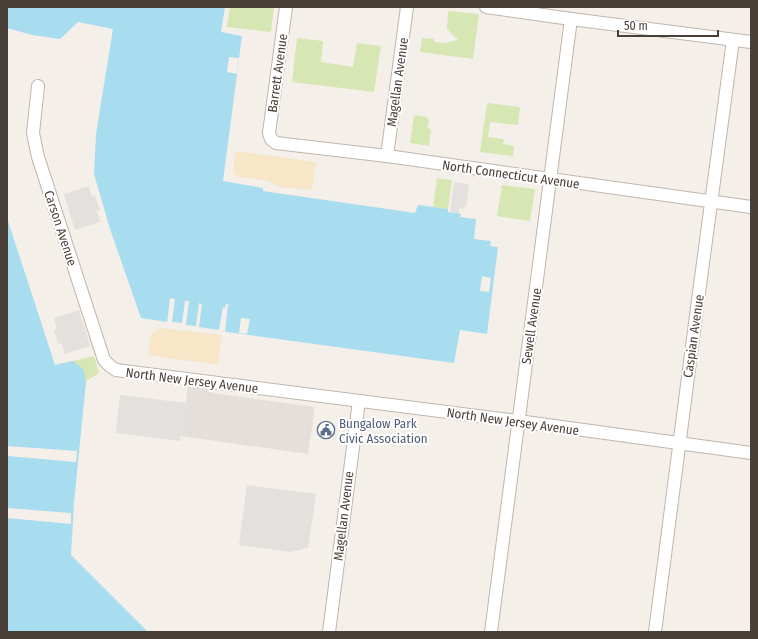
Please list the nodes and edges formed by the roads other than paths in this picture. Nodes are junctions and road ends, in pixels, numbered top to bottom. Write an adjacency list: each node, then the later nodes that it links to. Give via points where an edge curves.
1 (286, 7): 8 (street, Barrett Avenue, via 269,133)
2 (407, 7): 9 (street, Magellan Avenue)
3 (486, 7): 4 (street)
4 (571, 20): 5 (street); 10 (street, Sewell Avenue)
5 (733, 40): 6 (street); 11 (street, Caspian Avenue)
6 (751, 42)
7 (38, 86): 13 (street, Carson Avenue, via 33,133 36,150 104,360)
8 (271, 139): 9 (street, North Connecticut Avenue, via 276,143)
9 (387, 156): 10 (street, North Connecticut Avenue)
10 (550, 180): 11 (street, North Connecticut Avenue); 15 (street, Sewell Avenue)
11 (711, 202): 12 (street, North Connecticut Avenue); 16 (street, Caspian Avenue)
12 (751, 207)
13 (110, 366): 14 (street, North New Jersey Avenue, via 116,370)
14 (359, 401): 15 (street, North New Jersey Avenue); 18 (street, Magellan Avenue)
15 (518, 421): 16 (street, North New Jersey Avenue); 19 (street, Sewell Avenue)
16 (679, 444): 17 (street, North New Jersey Avenue); 20 (street, Caspian Avenue)
17 (751, 453)
18 (329, 632)
19 (491, 632)
20 (655, 632)

